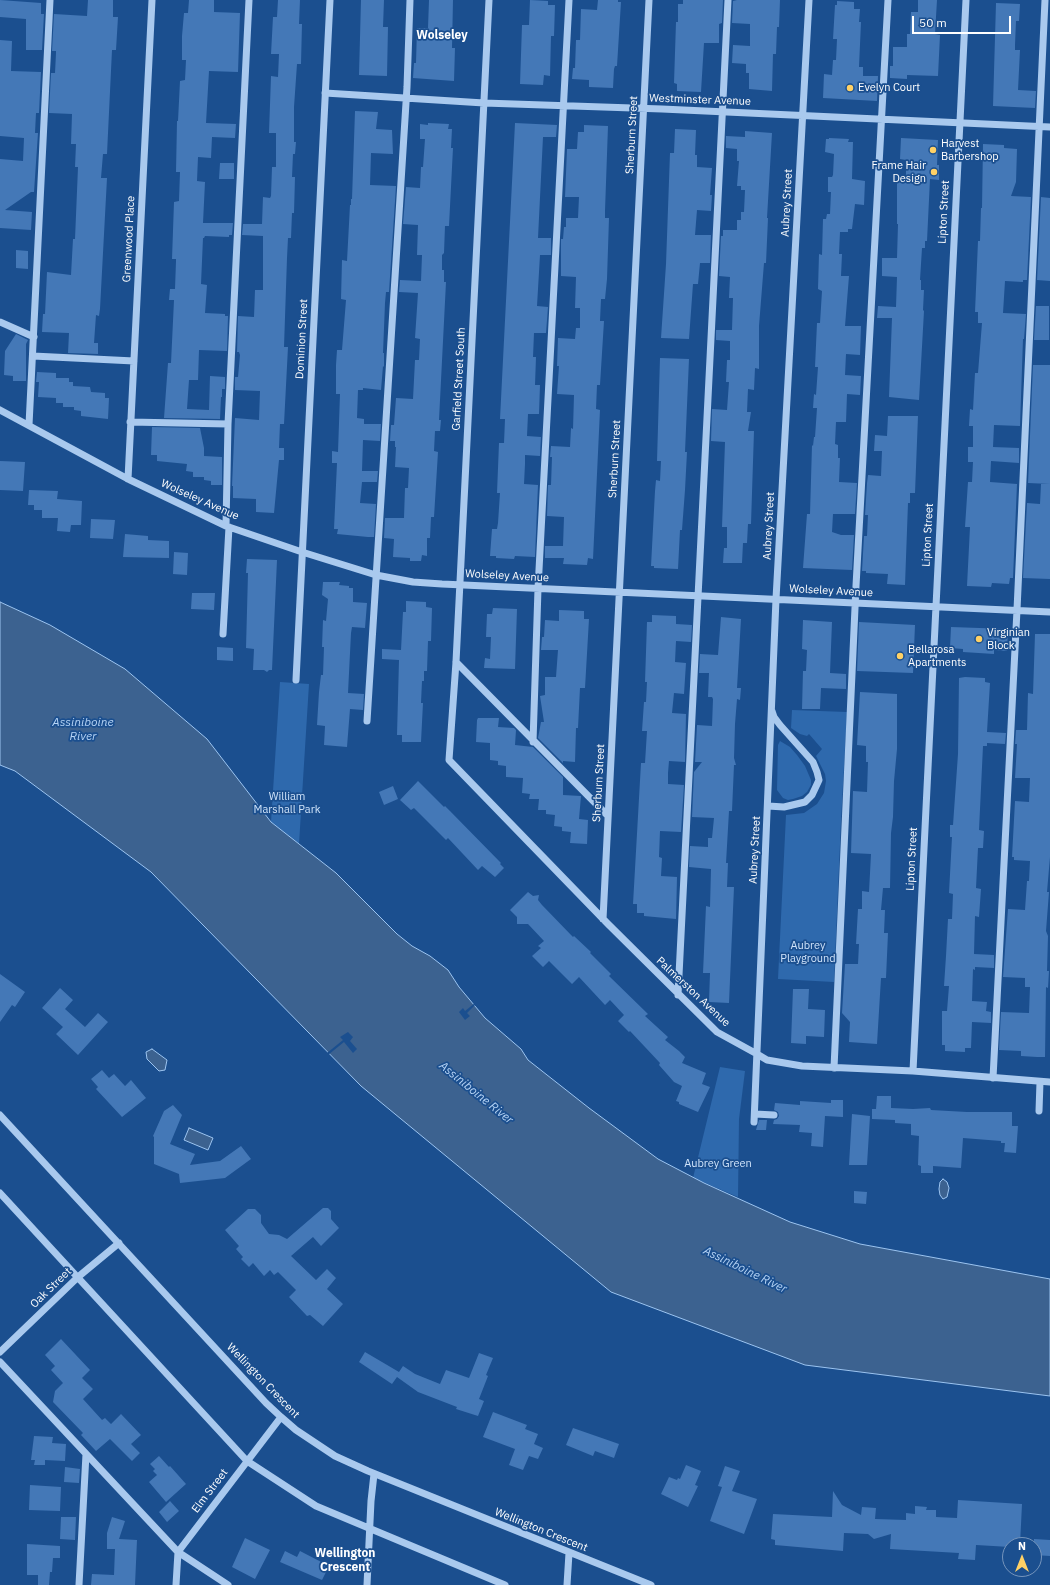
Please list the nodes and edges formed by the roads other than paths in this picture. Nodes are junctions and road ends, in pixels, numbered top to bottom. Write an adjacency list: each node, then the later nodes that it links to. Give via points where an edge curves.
1 (50, 0): 26 (street)
2 (152, 0): 28 (street, Greenwood Place)
3 (249, 0): 31 (street)
4 (330, 0): 14 (street, Dominion Street)
5 (410, 0): 15 (street)
6 (489, 0): 16 (street, Garfield Street South)
7 (569, 0): 17 (street)
8 (649, 0): 18 (street, Sherburn Street)
9 (728, 0): 19 (street)
10 (809, 0): 20 (street, Aubrey Street)
11 (888, 0): 21 (street)
12 (966, 0): 22 (street, Lipton Street)
13 (1045, 0): 23 (street)
14 (325, 93): 15 (street, Westminster Avenue); 35 (street, Dominion Street)
15 (406, 97): 16 (street, Westminster Avenue); 36 (street)
16 (484, 102): 17 (street, Westminster Avenue); 37 (street, Garfield Street South)
17 (564, 105): 18 (street, Westminster Avenue); 38 (street)
18 (644, 108): 19 (street, Westminster Avenue); 39 (street, Sherburn Street)
19 (722, 112): 20 (street, Westminster Avenue); 40 (street)
20 (803, 115): 21 (street, Westminster Avenue); 41 (street, Aubrey Street)
21 (882, 119): 22 (street, Westminster Avenue); 42 (street)
22 (960, 123): 23 (street, Westminster Avenue); 43 (street, Lipton Street)
23 (1038, 126): 24 (street, Westminster Avenue); 44 (street)
24 (1050, 127)
25 (0, 322): 26 (street)
26 (34, 337): 27 (street)
27 (33, 356): 28 (street); 32 (street)
28 (134, 361): 30 (street, Greenwood Place)
29 (0, 410): 32 (street, Wolseley Avenue)
30 (130, 422): 31 (street); 33 (street, Greenwood Place)
31 (228, 424): 34 (street)
32 (29, 425): 33 (street, Wolseley Avenue)
33 (128, 479): 34 (street, Wolseley Avenue)
34 (227, 526): 35 (street, Wolseley Avenue); 46 (street)
35 (302, 552): 36 (street, Wolseley Avenue); 48 (street, Dominion Street)
36 (376, 575): 37 (street, Wolseley Avenue, via 413,582); 50 (street)
37 (459, 585): 38 (street, Wolseley Avenue); 47 (street, Garfield Street South)
38 (538, 589): 39 (street, Wolseley Avenue); 51 (street)
39 (619, 592): 40 (street, Wolseley Avenue); 54 (street, Sherburn Street)
40 (697, 596): 41 (street, Wolseley Avenue); 56 (street)
41 (776, 599): 42 (street, Wolseley Avenue); 49 (street, Aubrey Street)
42 (855, 603): 43 (street, Wolseley Avenue); 58 (street)
43 (936, 606): 44 (street, Wolseley Avenue); 59 (street, Lipton Street)
44 (1017, 610): 45 (street, Wolseley Avenue); 60 (street)
45 (1050, 612)
46 (223, 634)
47 (456, 662): 51 (street); 52 (street, Garfield Street South)
48 (296, 680)
49 (771, 706): 53 (street, Aubrey Street); 53 (street, via 780,725 813,762 819,780 812,795 805,802 784,807)
50 (368, 721)
51 (534, 742): 54 (street)
52 (449, 760): 55 (street, Palmerston Avenue)
53 (768, 806): 57 (street, Aubrey Street)
54 (608, 816): 55 (street, Sherburn Street)
55 (603, 919): 56 (street, Palmerston Avenue)
56 (678, 995): 57 (street, Palmerston Avenue, via 717,1032)
57 (757, 1054): 58 (street, Palmerston Avenue, via 767,1060); 64 (street, Aubrey Street)
58 (834, 1068): 59 (street, Palmerston Avenue)
59 (913, 1071): 60 (street, Palmerston Avenue)
60 (993, 1078): 61 (street, Palmerston Avenue)
61 (1040, 1082): 62 (street, Palmerston Avenue); 63 (street)
62 (1050, 1082)
63 (1039, 1111)
64 (755, 1114): 66 (street); 67 (street, Aubrey Street)
65 (0, 1115): 69 (street, Wellington Crescent)
66 (774, 1115)
67 (754, 1122)
68 (0, 1193): 70 (street)
69 (119, 1243): 70 (street, Oak Street); 73 (street, Wellington Crescent)
70 (78, 1277): 71 (street, Oak Street); 75 (street)
71 (0, 1352)
72 (0, 1362): 74 (street)
73 (280, 1417): 75 (street, Elm Street); 76 (street, Wellington Crescent, via 330,1452)
74 (86, 1454): 78 (street); 80 (street)
75 (247, 1461): 77 (street, via 316,1506); 78 (street, Elm Street)
76 (374, 1474): 77 (street); 79 (street, Wellington Crescent)
77 (370, 1530): 83 (street); 84 (street)
78 (178, 1552): 81 (street); 82 (street)
79 (569, 1553): 85 (street); 86 (street, Wellington Crescent)
80 (79, 1585)
81 (176, 1585)
82 (228, 1585)
83 (367, 1585)
84 (505, 1585)
85 (567, 1585)
86 (651, 1585)

